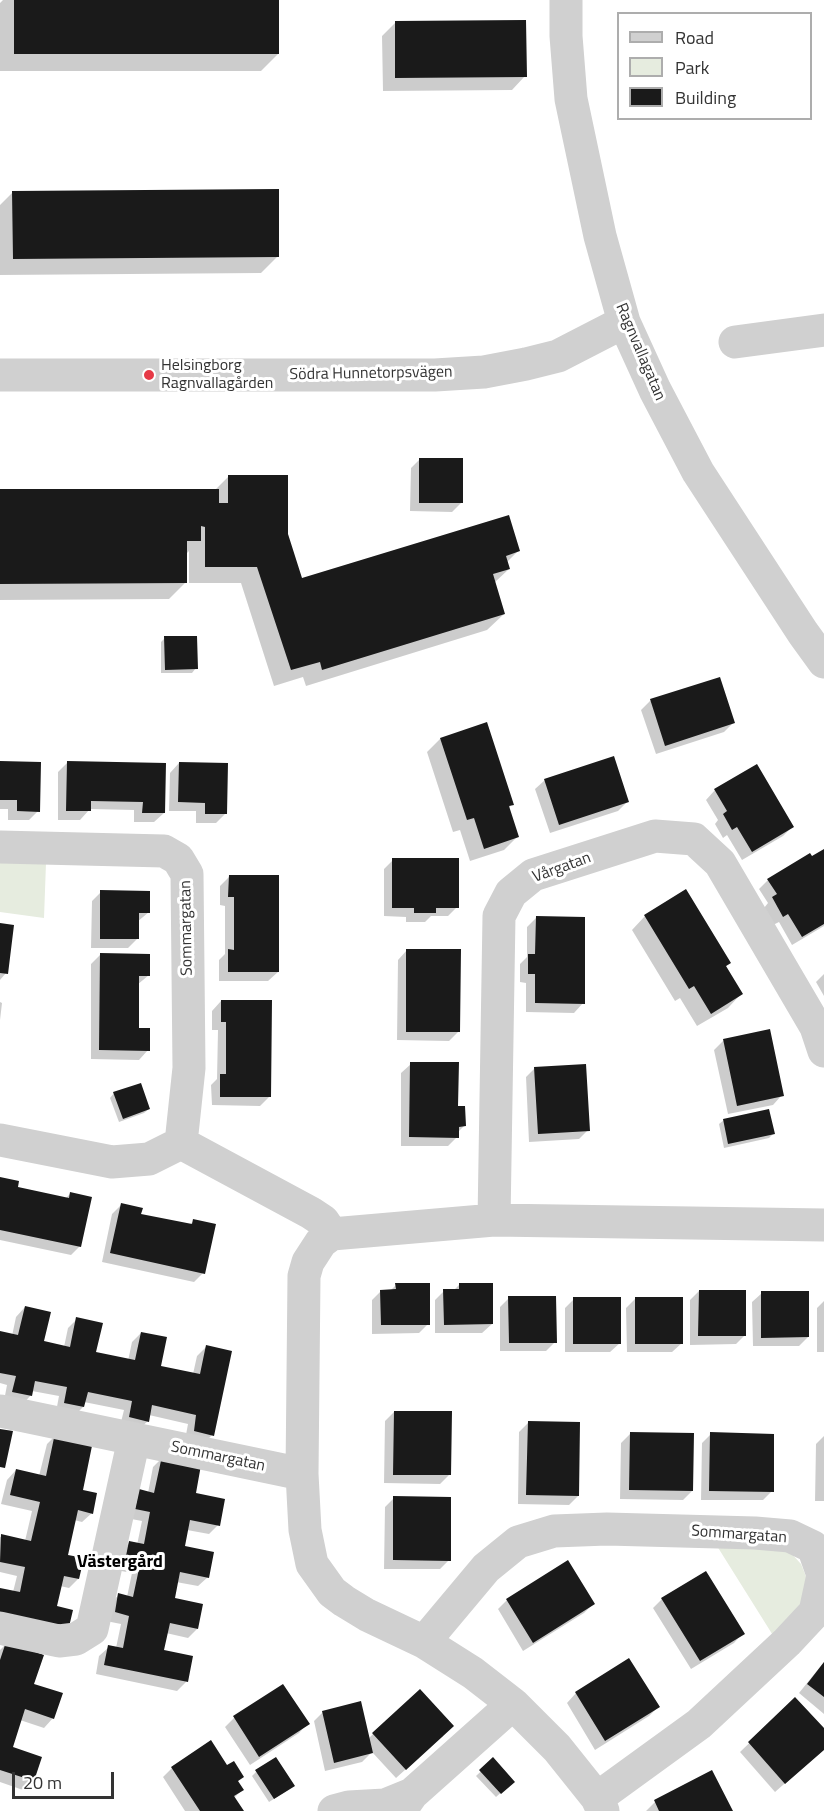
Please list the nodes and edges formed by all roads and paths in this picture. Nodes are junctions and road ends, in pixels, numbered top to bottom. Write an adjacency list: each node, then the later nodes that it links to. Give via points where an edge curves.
1 (566, 0): 2 (street, Ragnvallagatan, via 571,99 600,236)
2 (624, 322): 5 (street, Södra Hunnetorpsvägen, via 558,356 484,372); 6 (street, Ragnvallagatan, via 698,472)
3 (824, 330): 4 (street)
4 (735, 342)
5 (0, 375)
6 (824, 662)
7 (0, 847): 10 (street, Sommargatan, via 164,851 178,859 187,874 189,1057)
8 (824, 1051): 11 (street, Vårgatan, via 816,1027 720,863 694,839 655,836 533,875 511,893 499,916)
9 (0, 1140): 10 (street, via 112,1162 149,1159)
10 (181, 1143): 13 (street, via 311,1213)
11 (494, 1220): 12 (street); 13 (street)
12 (824, 1225)
13 (332, 1234): 16 (street, Sommargatan, via 314,1252 304,1276)
14 (0, 1411): 15 (street, Sommargatan)
15 (134, 1439): 16 (street, Sommargatan); 17 (street, via 92,1629 76,1639 59,1641)
16 (302, 1474): 18 (street, Sommargatan, via 305,1530 312,1564 320,1577 344,1601)
17 (0, 1628)
18 (424, 1642): 19 (street, Sommargatan); 21 (street, Sommargatan, via 486,1569 518,1542 554,1532 607,1529 755,1533 790,1536 813,1547 824,1575 815,1612 699,1724)
19 (513, 1704): 20 (street); 21 (street, Sommargatan, via 557,1748)
20 (406, 1803): 22 (street)
21 (600, 1805)
22 (334, 1811)

